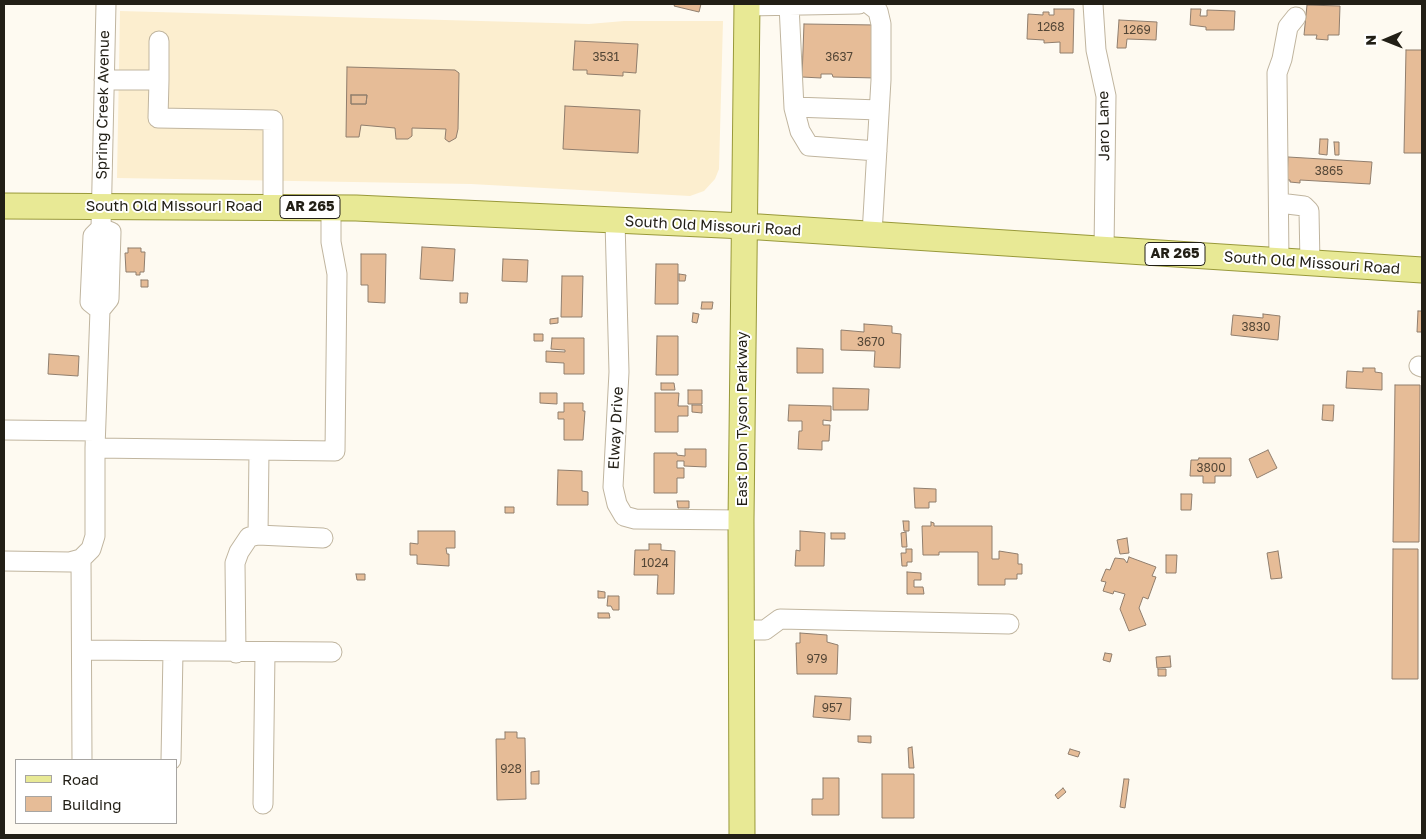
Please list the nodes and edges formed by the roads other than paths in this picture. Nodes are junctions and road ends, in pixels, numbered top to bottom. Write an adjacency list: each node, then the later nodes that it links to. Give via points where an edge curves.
1 (106, 4): 9 (street, Spring Creek Avenue)
2 (858, 4): 6 (street)
3 (869, 4): 12 (street, via 878,11 881,24)
4 (1093, 4): 22 (street, Jaro Lane, via 1096,50 1106,96)
5 (747, 5): 6 (street); 20 (main road, East Don Tyson Parkway)
6 (789, 5): 11 (street)
7 (1296, 17): 14 (street, via 1288,27 1277,73)
8 (159, 41): 10 (street)
9 (104, 80): 10 (street); 18 (street, Spring Creek Avenue)
10 (159, 80): 16 (street, via 158,118 273,120)
11 (794, 107): 12 (street); 13 (street, via 800,131 809,146)
12 (879, 110): 13 (street)
13 (877, 151): 21 (street)
14 (1279, 203): 23 (street); 24 (street, via 1304,206 1309,211)
15 (4, 206): 18 (main road, South Old Missouri Road / AR 265)
16 (273, 207): 17 (main road, South Old Missouri Road / AR 265); 18 (main road, South Old Missouri Road / AR 265)
17 (332, 207): 19 (main road, South Old Missouri Road / AR 265); 28 (street, via 331,242 337,274 335,451)
18 (101, 217): 27 (street, via 93,236 90,302 100,310)
19 (615, 221): 20 (main road, South Old Missouri Road / AR 265); 29 (street, Elway Drive, via 619,372 612,487 617,504 624,516 635,518)
20 (744, 226): 21 (main road, South Old Missouri Road / AR 265); 29 (main road, East Don Tyson Parkway)
21 (872, 234): 22 (main road, South Old Missouri Road / AR 265)
22 (1104, 250): 23 (main road, South Old Missouri Road / AR 265)
23 (1279, 261): 24 (main road, South Old Missouri Road / AR 265)
24 (1310, 263): 25 (main road, South Old Missouri Road / AR 265)
25 (1421, 266)
26 (4, 430): 27 (street)
27 (95, 440): 28 (street); 32 (street, via 95,536 91,549)
28 (259, 451): 30 (street)
29 (741, 520): 35 (main road, East Don Tyson Parkway)
30 (258, 535): 31 (street); 39 (street, via 249,537 238,552 235,563)
31 (323, 538)
32 (81, 559): 33 (street, via 70,562); 36 (street)
33 (4, 561)
34 (1009, 624): 35 (street, via 780,619 765,630)
35 (743, 630): 44 (main road, East Don Tyson Parkway)
36 (82, 650): 37 (street); 41 (street)
37 (173, 652): 39 (street); 42 (street)
38 (332, 652): 40 (street)
39 (236, 653): 40 (street)
40 (264, 653): 43 (street)
41 (82, 759)
42 (171, 759)
43 (263, 804)
44 (742, 835)

